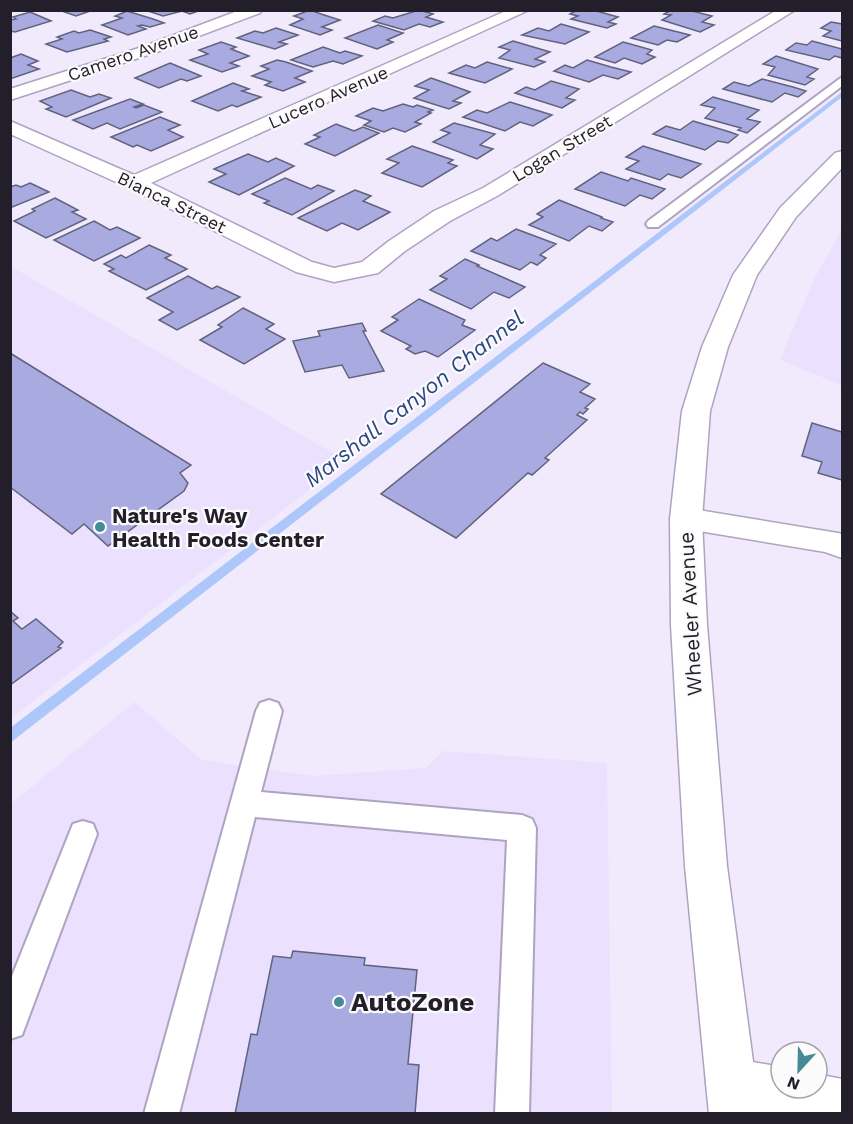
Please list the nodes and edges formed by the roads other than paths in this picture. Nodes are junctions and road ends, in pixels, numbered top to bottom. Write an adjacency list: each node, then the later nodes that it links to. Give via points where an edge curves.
1 (255, 10): 6 (street, Camero Avenue)
2 (522, 10): 9 (street, Lucero Avenue)
3 (752, 13): 4 (street)
4 (781, 15): 11 (street, Logan Street, via 490,192 442,216 370,268)
5 (843, 81): 10 (lane)
6 (10, 95)
7 (10, 127): 9 (street, Bianca Street)
8 (843, 157): 12 (street, Wheeler Avenue, via 788,213 745,275 716,346 696,411)
9 (134, 183): 11 (street, Bianca Street, via 304,267)
10 (653, 224)
11 (334, 275)
12 (686, 519): 13 (street); 18 (street, Wheeler Avenue, via 689,625 706,866)
13 (843, 546)
14 (269, 711): 15 (lane)
15 (244, 803): 20 (lane); 21 (lane, via 522,828)
16 (83, 834): 17 (lane)
17 (10, 1023)
18 (733, 1098): 19 (street)
19 (843, 1104)
20 (160, 1113)
21 (512, 1113)

